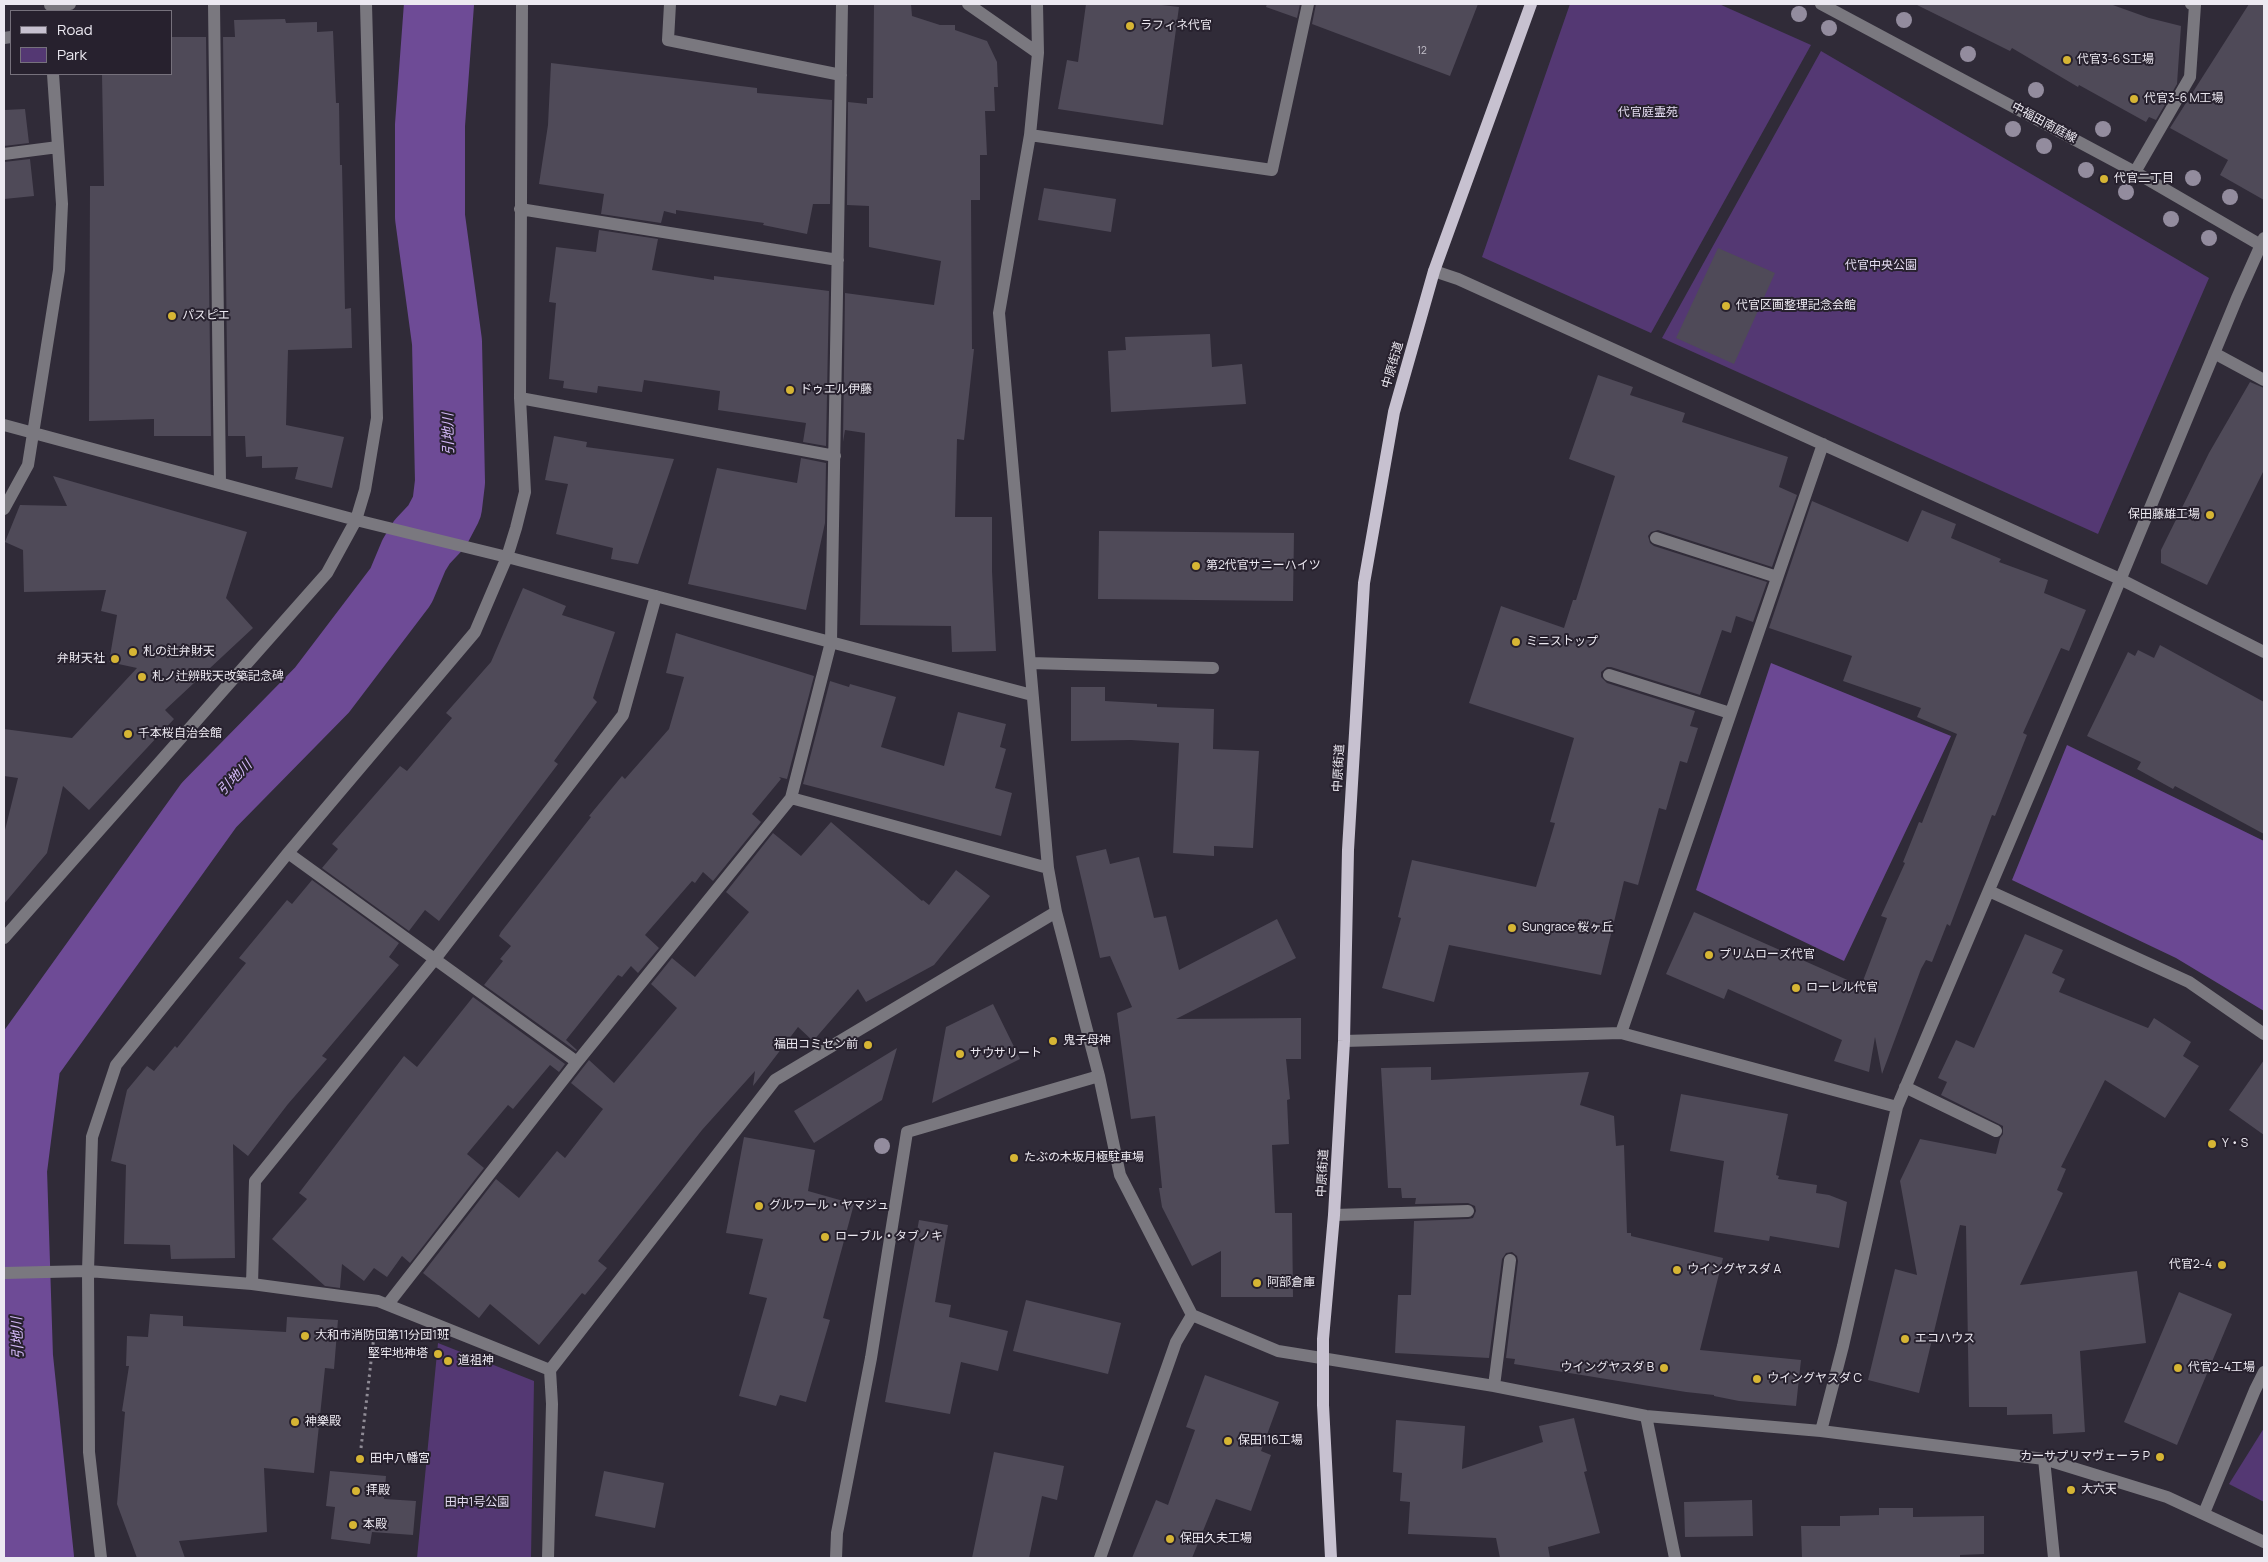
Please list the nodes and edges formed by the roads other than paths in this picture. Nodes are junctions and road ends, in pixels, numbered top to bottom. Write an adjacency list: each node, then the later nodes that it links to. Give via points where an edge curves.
1 (70, 4): 13 (street)
2 (214, 4): 32 (street)
3 (366, 4): 34 (street, via 377,418 365,490)
4 (522, 4): 21 (street)
5 (670, 4): 16 (street, via 668,40)
6 (842, 4): 16 (street)
7 (968, 4): 14 (street)
8 (1037, 4): 14 (street)
9 (1308, 4): 17 (street, via 1272,170)
10 (1531, 4): 24 (main road, 中原街道)
11 (1821, 4): 20 (street, 中福田南庭線)
12 (2194, 4): 20 (street, via 2190,77)
13 (50, 7)
14 (1038, 53): 17 (street)
15 (53, 75): 18 (street)
16 (841, 75): 23 (street)
17 (1030, 134): 42 (street, via 999,313)
18 (58, 147): 19 (street); 29 (street, via 62,204 60,270)
19 (4, 154)
20 (2135, 172): 22 (street, 中福田南庭線)
21 (520, 209): 23 (street); 27 (street)
22 (2263, 243): 25 (street)
23 (838, 260): 31 (street)
24 (1434, 271): 30 (street); 56 (main road, 中原街道, via 1394,412 1364,583 1348,850)
25 (2214, 353): 26 (street); 38 (street)
26 (2264, 380)
27 (520, 398): 31 (street); 36 (street, via 525,492)
28 (4, 425): 29 (street)
29 (33, 431): 32 (street); 33 (street, via 28,465)
30 (1823, 444): 37 (street); 38 (street)
31 (835, 456): 40 (street)
32 (220, 483): 34 (street)
33 (4, 509)
34 (356, 520): 36 (street); 52 (street, via 327,573)
35 (1656, 538): 37 (street)
36 (507, 557): 39 (street); 48 (street, via 476,632)
37 (1777, 577): 46 (street)
38 (2120, 579): 41 (street); 50 (street)
39 (656, 596): 40 (street); 53 (street, via 623,715)
40 (831, 642): 45 (street); 47 (street)
41 (2264, 652)
42 (1030, 662): 43 (street); 45 (street)
43 (1213, 668)
44 (1609, 675): 46 (street)
45 (1032, 695): 49 (street)
46 (1730, 714): 54 (street)
47 (791, 798): 49 (street); 57 (street)
48 (288, 853): 53 (street); 65 (street, via 116,1065 92,1138)
49 (1048, 868): 51 (street)
50 (1989, 891): 55 (street, via 2190,982); 59 (street)
51 (1056, 912): 58 (street); 70 (street, via 775,1080)
52 (4, 938)
53 (435, 959): 57 (street); 67 (street, via 255,1181)
54 (1621, 1033): 56 (street); 60 (street)
55 (2264, 1034)
56 (1344, 1041): 63 (main road, 中原街道)
57 (577, 1062): 68 (street)
58 (1098, 1076): 69 (street, via 1120,1175); 80 (street, via 907,1132 871,1358 837,1533)
59 (1905, 1088): 60 (street); 61 (street)
60 (1897, 1107): 74 (street)
61 (1996, 1131)
62 (1468, 1211): 63 (street)
63 (1334, 1215): 82 (main road, 中原街道, via 1323,1339)
64 (1510, 1260): 72 (street)
65 (88, 1271): 66 (street); 67 (street); 78 (street, via 89,1452)
66 (4, 1273)
67 (252, 1284): 68 (street)
68 (383, 1302): 70 (street)
69 (1192, 1315): 72 (street, via 1278,1351); 81 (street, via 1176,1342)
70 (550, 1370): 79 (street)
71 (2264, 1372): 76 (street)
72 (1494, 1386): 73 (street)
73 (1646, 1416): 74 (street); 83 (street)
74 (1821, 1431): 75 (street)
75 (2044, 1459): 76 (street, via 2167,1497); 84 (street)
76 (2204, 1513): 77 (street)
77 (2264, 1542)
78 (101, 1558)
79 (548, 1558)
80 (836, 1558)
81 (1100, 1558)
82 (1331, 1558)
83 (1674, 1558)
84 (2054, 1558)

